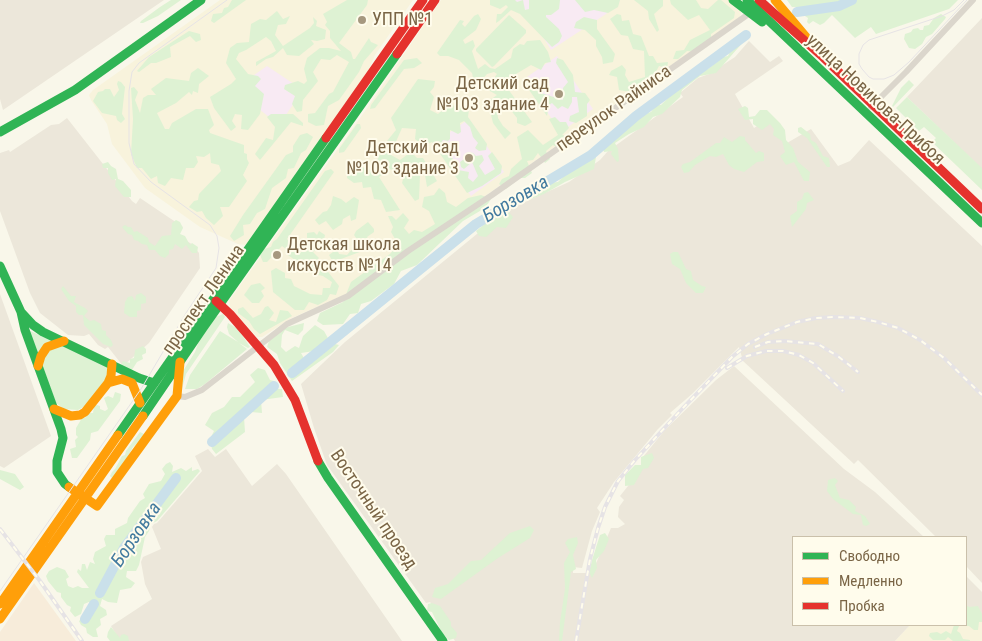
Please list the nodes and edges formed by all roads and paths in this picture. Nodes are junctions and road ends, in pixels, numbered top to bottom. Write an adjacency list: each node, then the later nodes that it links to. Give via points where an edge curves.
1 (201, 0): 14 (main road, via 75,90)
2 (423, 0): 18 (main road, проспект Ленина)
3 (435, 0): 18 (main road, проспект Ленина)
4 (733, 0): 9 (main road)
5 (747, 0): 10 (main road, улица Новикова-Прибоя)
6 (759, 0): 11 (main road, улица Новикова-Прибоя)
7 (775, 0): 11 (main road)
8 (973, 0): 12 (street)
9 (750, 13): 10 (main road); 21 (street, переулок Райниса, via 348,296 287,324)
10 (792, 44): 13 (main road, улица Новикова-Прибоя)
11 (823, 57): 12 (main road, улица Новикова-Прибоя)
12 (873, 105): 13 (street); 15 (main road, улица Новикова-Прибоя)
13 (865, 113): 16 (main road, улица Новикова-Прибоя)
14 (0, 132)
15 (982, 209)
16 (982, 223)
17 (0, 266): 19 (main road)
18 (216, 301): 21 (main road, Восточный проезд); 22 (main road, проспект Ленина); 25 (main road, проспект Ленина)
19 (21, 312): 20 (main road, via 43,332); 24 (main road)
20 (64, 341): 23 (main road); 24 (main road, via 47,347)
21 (258, 346): 27 (street, переулок Райниса, via 197,393); 35 (main road, Восточный проезд, via 291,392 328,478)
22 (180, 360): 27 (main road); 29 (main road, проспект Ленина)
23 (112, 364): 25 (main road); 26 (main road)
24 (38, 366): 30 (main road)
25 (154, 382): 28 (main road, проспект Ленина)
26 (108, 383): 28 (main road, via 116,379 132,383); 30 (main road, via 86,412 80,415 62,414)
27 (177, 396): 31 (main road)
28 (140, 403): 32 (main road, проспект Ленина)
29 (151, 405): 31 (main road); 32 (main road, проспект Ленина)
30 (54, 409): 31 (main road, via 63,438 57,472 65,484 98,506)
31 (168, 409)
32 (137, 414): 33 (main road, проспект Ленина); 34 (main road, проспект Ленина)
33 (0, 604)
34 (0, 619)
35 (443, 641)

